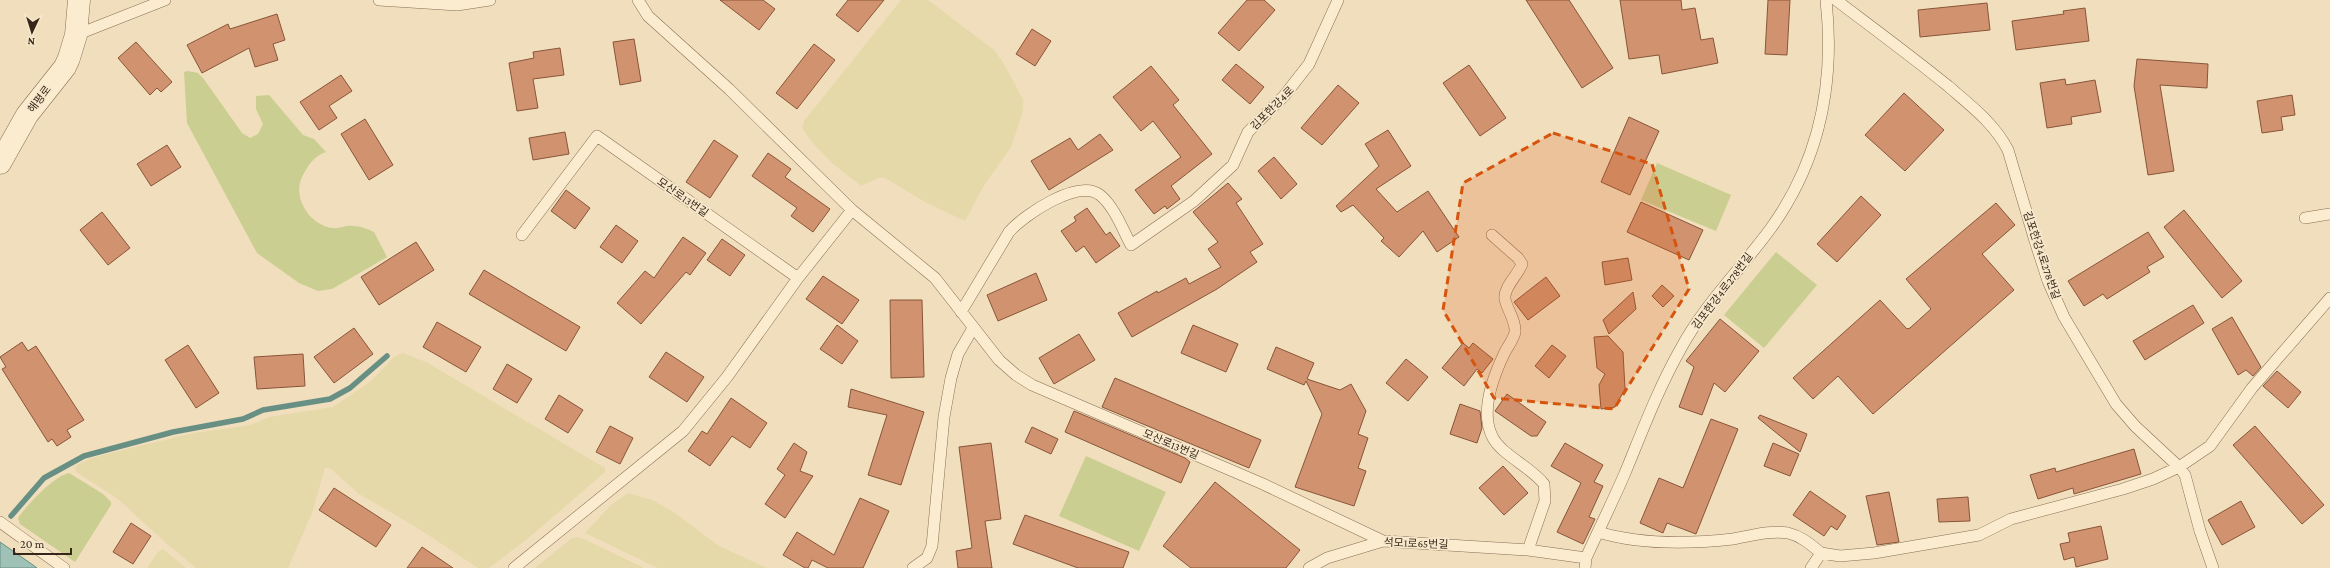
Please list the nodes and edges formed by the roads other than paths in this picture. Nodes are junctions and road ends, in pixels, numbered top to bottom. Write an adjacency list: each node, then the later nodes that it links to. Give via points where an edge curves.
1 (79, 0): 9 (street, 해평로)
2 (165, 0): 9 (lane)
3 (379, 0): 4 (lane, via 457,5)
4 (490, 0)
5 (638, 0): 11 (lane, 모산로13번길, via 648,16 729,89)
6 (1338, 0): 18 (lane, 김포한강4로, via 1309,64 1284,96 1248,132 1233,165 1194,201 1131,245 1101,195 1086,190 1070,193 1016,224 1003,241)
7 (1826, 0): 22 (lane, 김포한강4로278번길, via 1829,32 1827,77 1819,126 1809,162 1788,203 1712,301 1680,350)
8 (1836, 0): 20 (lane, 김포한강4로278번길, via 1922,65 1983,116 2000,134 2008,150 2048,281 2064,317 2116,404 2135,426)
9 (76, 35): 10 (street, 해평로, via 65,67 27,115)
10 (0, 163)
11 (852, 210): 16 (lane); 18 (lane, 모산로13번길, via 935,278)
12 (2330, 214): 13 (lane)
13 (2305, 218)
14 (522, 235): 16 (lane, 모산로13번길, via 597,136)
15 (1492, 235): 24 (lane, via 1522,264 1506,293 1505,299 1515,332 1497,368 1491,387 1488,415 1492,436 1498,444 1544,484 1545,501)
16 (798, 278): 28 (lane, via 727,377 683,431)
17 (2330, 298): 20 (lane, via 2252,388 2210,446)
18 (961, 312): 19 (lane, 모산로13번길)
19 (973, 328): 23 (lane, 모산로13번길, via 999,360 1032,385 1263,484); 29 (lane, via 958,354 951,378 944,417 932,546 927,558)
20 (2179, 467): 25 (lane, via 2123,489 2011,519 1979,535 1874,553 1840,556); 32 (lane, 김포한강4로278번길, via 2189,484 2200,531)
21 (0, 522): 27 (lane)
22 (1598, 532): 25 (lane, via 1634,541 1702,542 1775,532 1802,538); 26 (lane, 김포한강4로278번길)
23 (1383, 541): 24 (lane, 석모1로65번길); 30 (lane, 석모1로65번길, via 1327,558)
24 (1528, 550): 26 (lane, 석모1로65번길)
25 (1821, 553): 31 (lane)
26 (1585, 563)
27 (64, 568)
28 (514, 568)
29 (912, 568)
30 (1309, 568)
31 (1811, 568)
32 (2213, 568)

